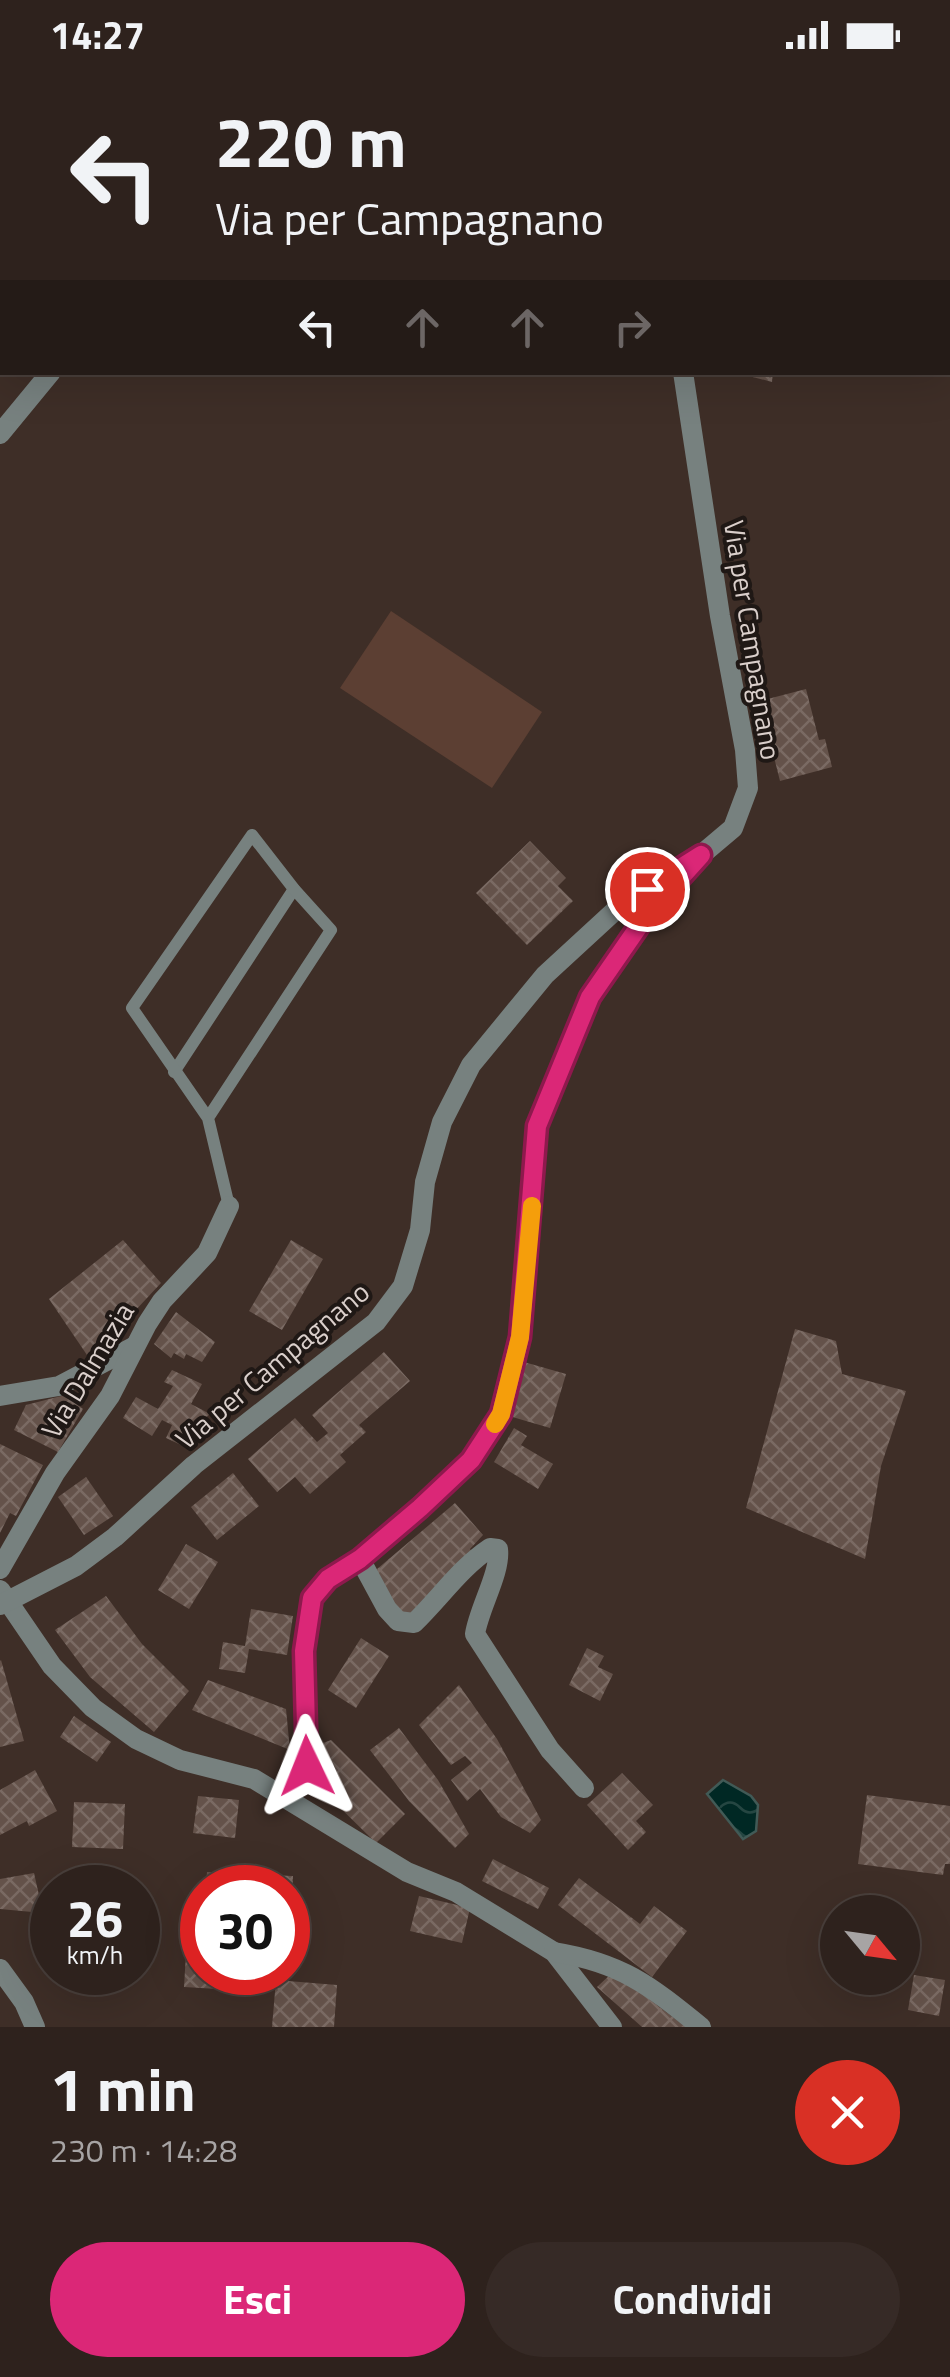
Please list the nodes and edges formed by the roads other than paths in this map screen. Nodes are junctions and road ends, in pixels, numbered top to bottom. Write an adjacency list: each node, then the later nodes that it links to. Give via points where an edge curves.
1 (49, 375): 3 (street)
2 (684, 375): 4 (street, Via per Campagnano, via 748,788 733,828)
3 (0, 434)
4 (701, 855): 11 (street, via 646,916 590,997 537,1126 520,1337 501,1414 471,1460); 13 (street, Via per Campagnano, via 620,906 545,975 470,1065 442,1122 404,1286 376,1322 89,1557)
5 (294, 889): 6 (lane); 6 (lane, via 252,835 132,1008); 7 (lane, via 331,930)
6 (174, 1072): 7 (lane)
7 (208, 1118): 8 (lane)
8 (230, 1206): 9 (street, Via Dalmazia, via 207,1253 162,1301)
9 (135, 1346): 10 (street, via 59,1386); 12 (street, Via Dalmazia)
10 (0, 1396)
11 (360, 1559): 14 (street, via 386,1609 398,1621 414,1623 470,1561 498,1550 475,1634 550,1750); 15 (street, via 312,1598 304,1651 307,1766)
12 (0, 1569)
13 (3, 1598): 15 (street, via 52,1666 136,1739 180,1760 254,1779)
14 (584, 1788)
15 (288, 1798): 16 (street)
16 (554, 1952): 19 (street); 20 (street, via 621,1969)
17 (0, 1969): 18 (street)
18 (34, 2027)
19 (612, 2027)
20 (700, 2027)

